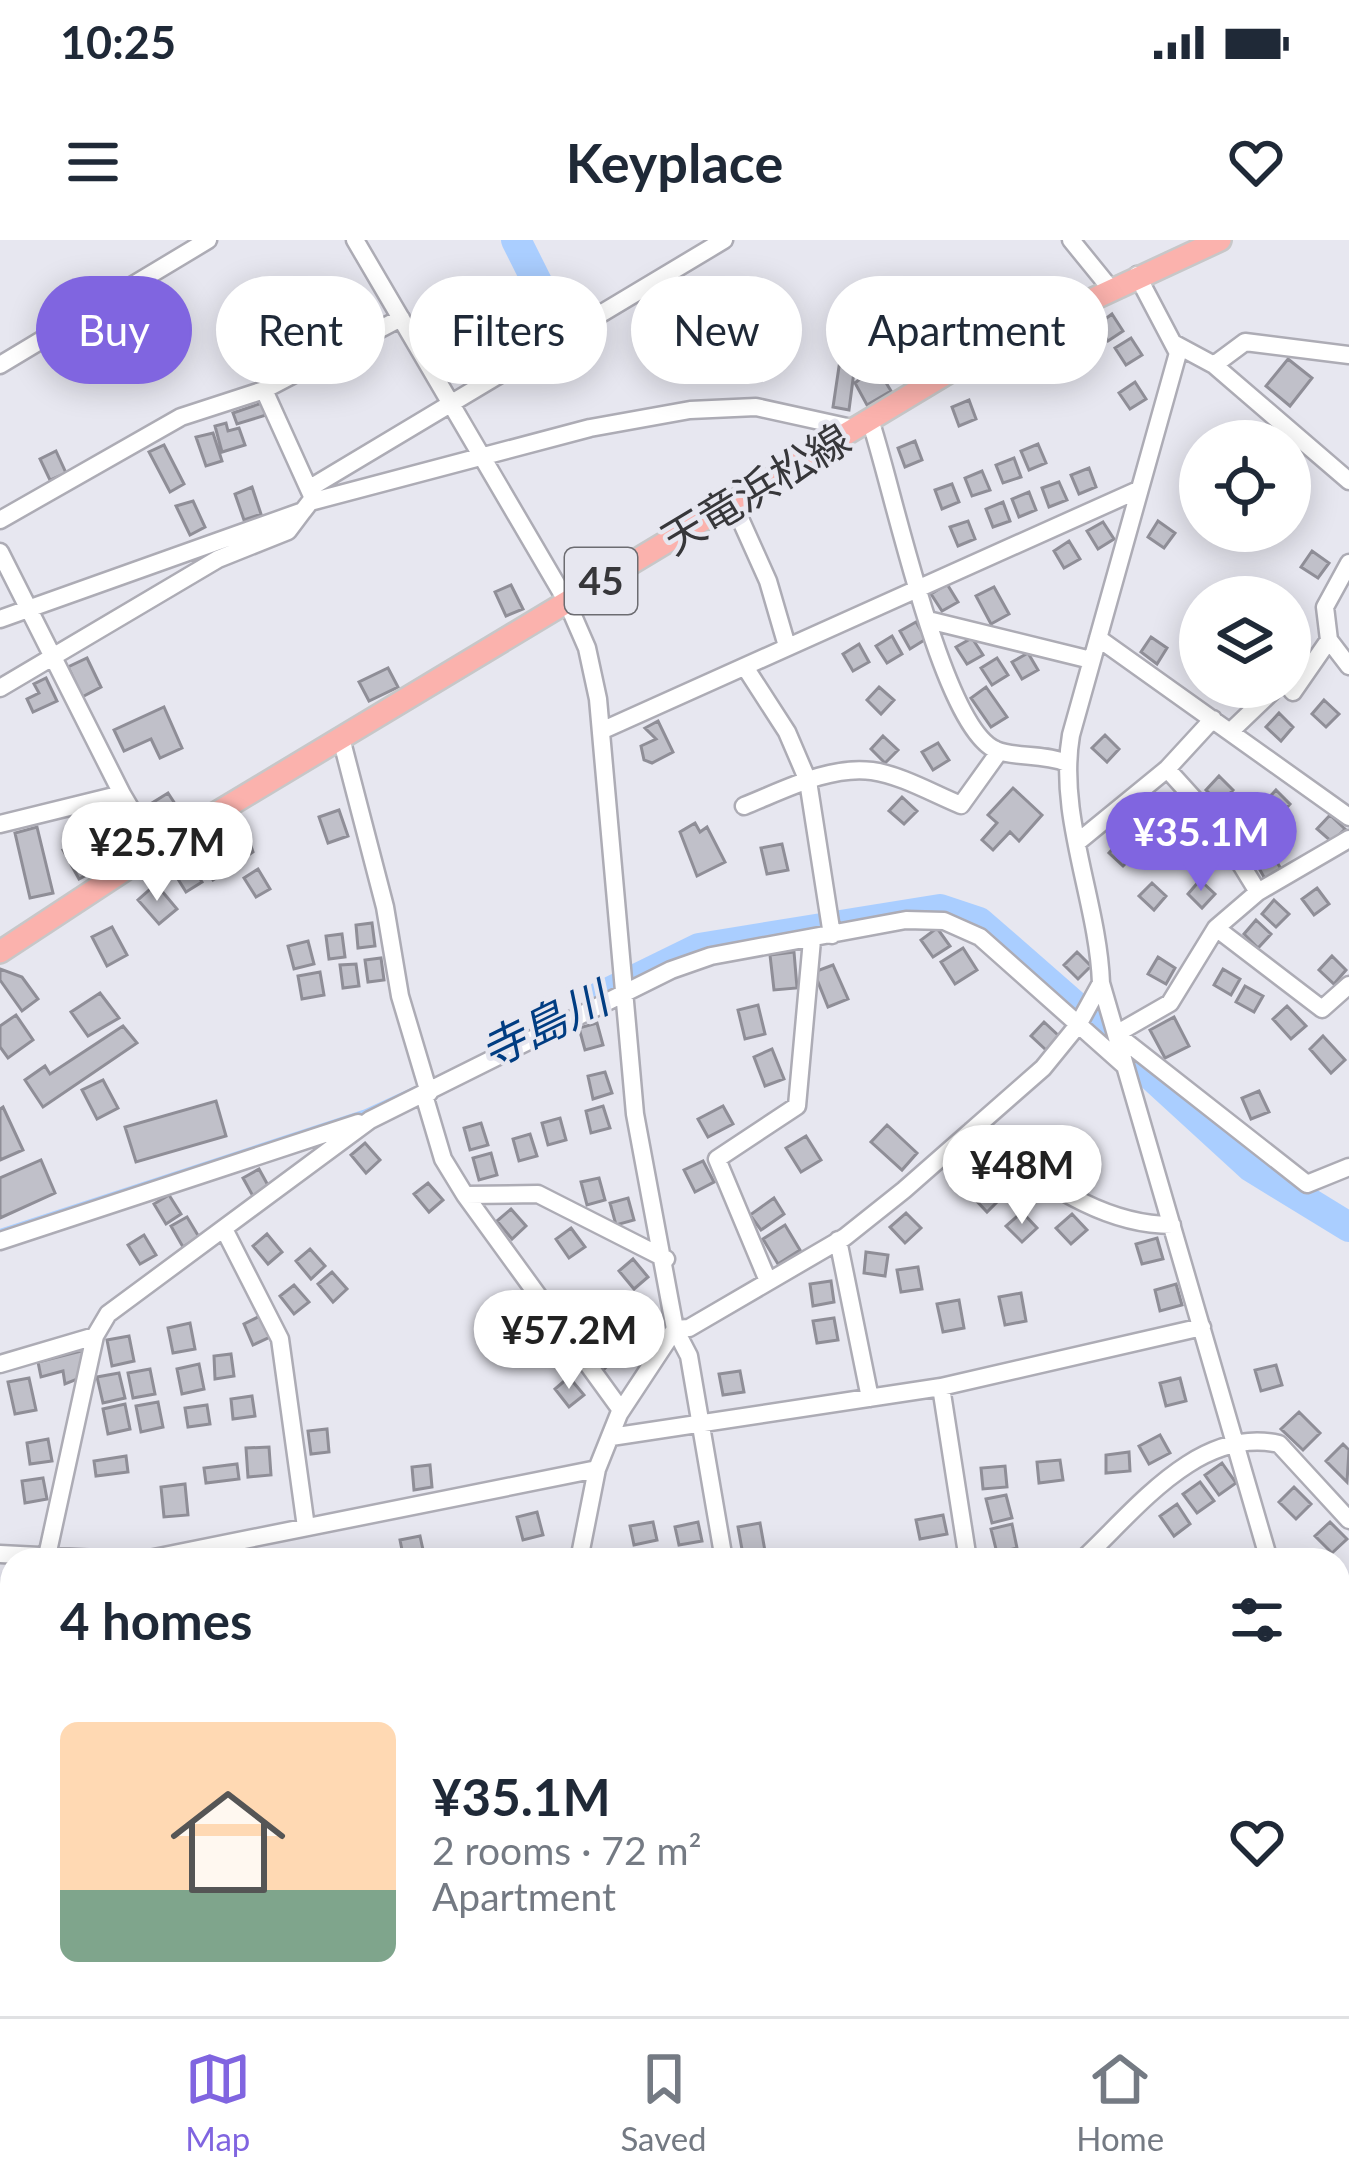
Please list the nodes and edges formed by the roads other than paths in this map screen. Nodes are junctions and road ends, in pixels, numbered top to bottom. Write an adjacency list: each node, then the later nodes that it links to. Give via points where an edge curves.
1 (208, 240): 11 (street)
2 (355, 240): 8 (street)
3 (724, 240): 14 (street)
4 (1071, 240): 7 (street)
5 (1220, 240): 6 (main road, 天竜浜松線 / 45)
6 (1137, 275): 7 (main road, 天竜浜松線 / 45); 9 (street)
7 (1110, 288): 15 (main road, 天竜浜松線 / 45, via 992,346)
8 (401, 318): 13 (street); 14 (street)
9 (1175, 344): 12 (street); 18 (street, via 1175,369)
10 (1349, 355): 12 (street, via 1245,341)
11 (0, 365)
12 (1214, 365): 17 (street)
13 (264, 390): 19 (street); 21 (street, via 181,417)
14 (450, 404): 16 (street); 19 (street)
15 (863, 425): 16 (street, via 756,407 689,410); 20 (main road, 天竜浜松線 / 45); 24 (street)
16 (482, 459): 19 (street); 25 (street)
17 (1349, 481)
18 (1138, 490): 24 (street); 29 (street)
19 (308, 500): 26 (street); 32 (street, via 284,534 218,559)
20 (733, 503): 25 (main road, 天竜浜松線 / 45); 31 (street)
21 (0, 520)
22 (0, 552): 26 (street)
23 (1349, 563): 30 (street, via 1325,607)
24 (919, 587): 28 (street); 31 (street)
25 (566, 602): 40 (street, via 587,648); 42 (main road, 天竜浜松線 / 45)
26 (27, 609): 27 (street); 32 (street)
27 (0, 619)
28 (928, 620): 33 (street); 43 (street, via 949,684 980,739)
29 (1098, 638): 33 (street); 39 (street)
30 (1329, 640): 34 (street); 35 (street)
31 (788, 646): 36 (street)
32 (52, 659): 37 (street); 47 (street)
33 (1091, 660): 44 (street)
34 (1311, 666)
35 (1349, 666)
36 (745, 668): 40 (street); 46 (street)
37 (0, 688)
38 (1255, 708): 41 (street)
39 (1214, 719): 41 (street); 45 (street)
40 (601, 731): 61 (street)
41 (1231, 731): 49 (street)
42 (341, 737): 53 (main road, 天竜浜松線 / 45); 65 (street)
43 (999, 752): 44 (street); 46 (street, via 961,806 876,771)
44 (1067, 763): 52 (street)
45 (1167, 769): 52 (street); 54 (street, via 1215,822)
46 (808, 781): 48 (street); 56 (street)
47 (122, 794): 50 (street); 53 (street)
48 (745, 806)
49 (1349, 817)
50 (0, 824)
51 (1349, 838): 54 (street)
52 (1079, 841): 59 (street)
53 (155, 850): 58 (main road, 天竜浜松線 / 45)
54 (1258, 892): 55 (street)
55 (1216, 928): 60 (street, via 1322,1009); 63 (street, via 1170,1003)
56 (832, 929): 57 (street); 62 (street, via 954,923 1002,954)
57 (812, 940): 61 (street, via 694,961); 75 (street, via 797,1106 717,1159)
58 (0, 952)
59 (1101, 982): 62 (street); 63 (street)
60 (1349, 985)
61 (621, 989): 65 (street); 74 (street, via 640,1144)
62 (1078, 1025): 64 (street); 67 (street)
63 (1116, 1034): 64 (street); 68 (street, via 1306,1184)
64 (1125, 1066): 70 (street)
65 (426, 1089): 66 (street); 69 (street, via 443,1159)
66 (370, 1120): 71 (street); 73 (street)
67 (971, 1131): 70 (street, via 1093,1208); 72 (street)
68 (1349, 1166)
69 (465, 1195): 74 (street, via 538,1194); 82 (street)
70 (1172, 1225): 76 (street)
71 (225, 1231): 78 (street, via 119,1305); 88 (street, via 280,1339)
72 (838, 1240): 75 (street); 81 (street)
73 (0, 1241)
74 (666, 1259): 77 (street)
75 (768, 1281): 77 (street)
76 (1202, 1327): 80 (street); 85 (street)
77 (675, 1329): 82 (street); 83 (street)
78 (95, 1336): 79 (street); 89 (street)
79 (0, 1364)
80 (941, 1388): 81 (street); 93 (street)
81 (870, 1398): 83 (street)
82 (621, 1410): 84 (street)
83 (701, 1424): 84 (street); 92 (street)
84 (611, 1437): 86 (street)
85 (1235, 1444): 87 (street, via 1279,1444); 94 (street, via 1186,1464); 95 (street)
86 (597, 1469): 88 (street); 91 (street)
87 (1349, 1520)
88 (307, 1527): 90 (street)
89 (49, 1548)
90 (203, 1548)
91 (581, 1548)
92 (722, 1548)
93 (966, 1548)
94 (1095, 1548)
95 (1265, 1548)

